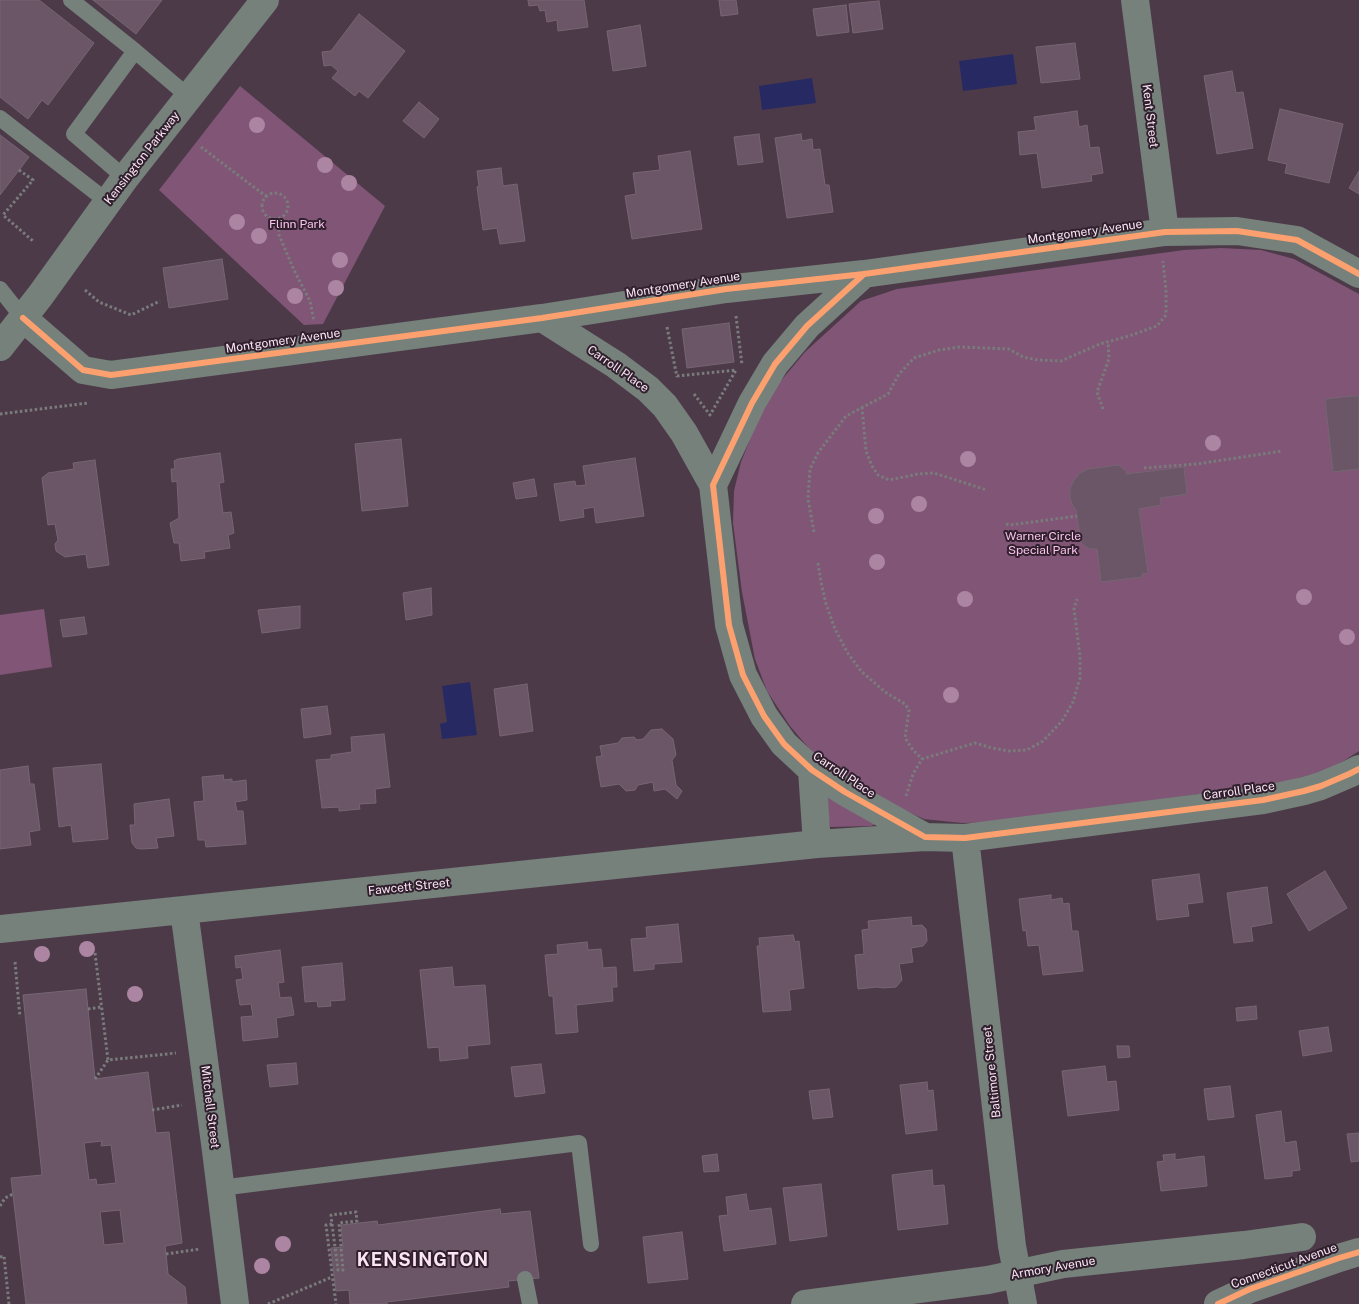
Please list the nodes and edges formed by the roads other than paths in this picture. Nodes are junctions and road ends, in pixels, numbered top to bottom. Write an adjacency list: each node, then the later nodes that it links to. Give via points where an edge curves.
1 (71, 0): 4 (lane)
2 (265, 0): 5 (street, Kensington Parkway)
3 (1135, 0): 9 (street, Kent Street)
4 (135, 51): 5 (lane); 7 (lane, via 74,134)
5 (190, 96): 7 (street, Kensington Parkway)
6 (0, 118): 8 (lane)
7 (125, 178): 8 (street, Kensington Parkway)
8 (108, 202): 13 (street, Kensington Parkway)
9 (1165, 232): 10 (street, Montgomery Avenue); 11 (street, Montgomery Avenue, via 1237,231 1297,240)
10 (864, 274): 14 (street, Montgomery Avenue, via 733,288); 16 (street, via 807,326 775,364 752,403)
11 (1359, 274)
12 (0, 289): 13 (lane)
13 (23, 318): 14 (street, Montgomery Avenue, via 83,370 111,375); 15 (street)
14 (542, 318): 16 (street, Carroll Place, via 616,365 666,406)
15 (0, 347)
16 (713, 485): 18 (street, Carroll Place, via 729,625 743,675 764,716 784,744)
17 (1359, 769): 20 (street, Carroll Place, via 1304,792 1264,800)
18 (812, 770): 19 (street, Carroll Place); 21 (street)
19 (916, 832): 20 (street, Carroll Place); 21 (street, Fawcett Street)
20 (965, 838): 28 (street, Baltimore Street, via 1012,1246)
21 (817, 844): 22 (street, Fawcett Street)
22 (184, 910): 23 (street, Fawcett Street); 24 (street, Mitchell Street)
23 (0, 929)
24 (220, 1188): 26 (lane, via 579,1143); 30 (street, Mitchell Street)
25 (1302, 1237): 28 (street, Armory Avenue, via 1063,1264)
26 (591, 1244)
27 (1359, 1252): 34 (main road, Connecticut Avenue, via 1250,1289)
28 (1018, 1274): 32 (street, Armory Avenue); 33 (street, Baltimore Street)
29 (525, 1279): 31 (lane)
30 (235, 1304)
31 (530, 1304)
32 (805, 1304)
33 (1023, 1304)
34 (1218, 1304)

